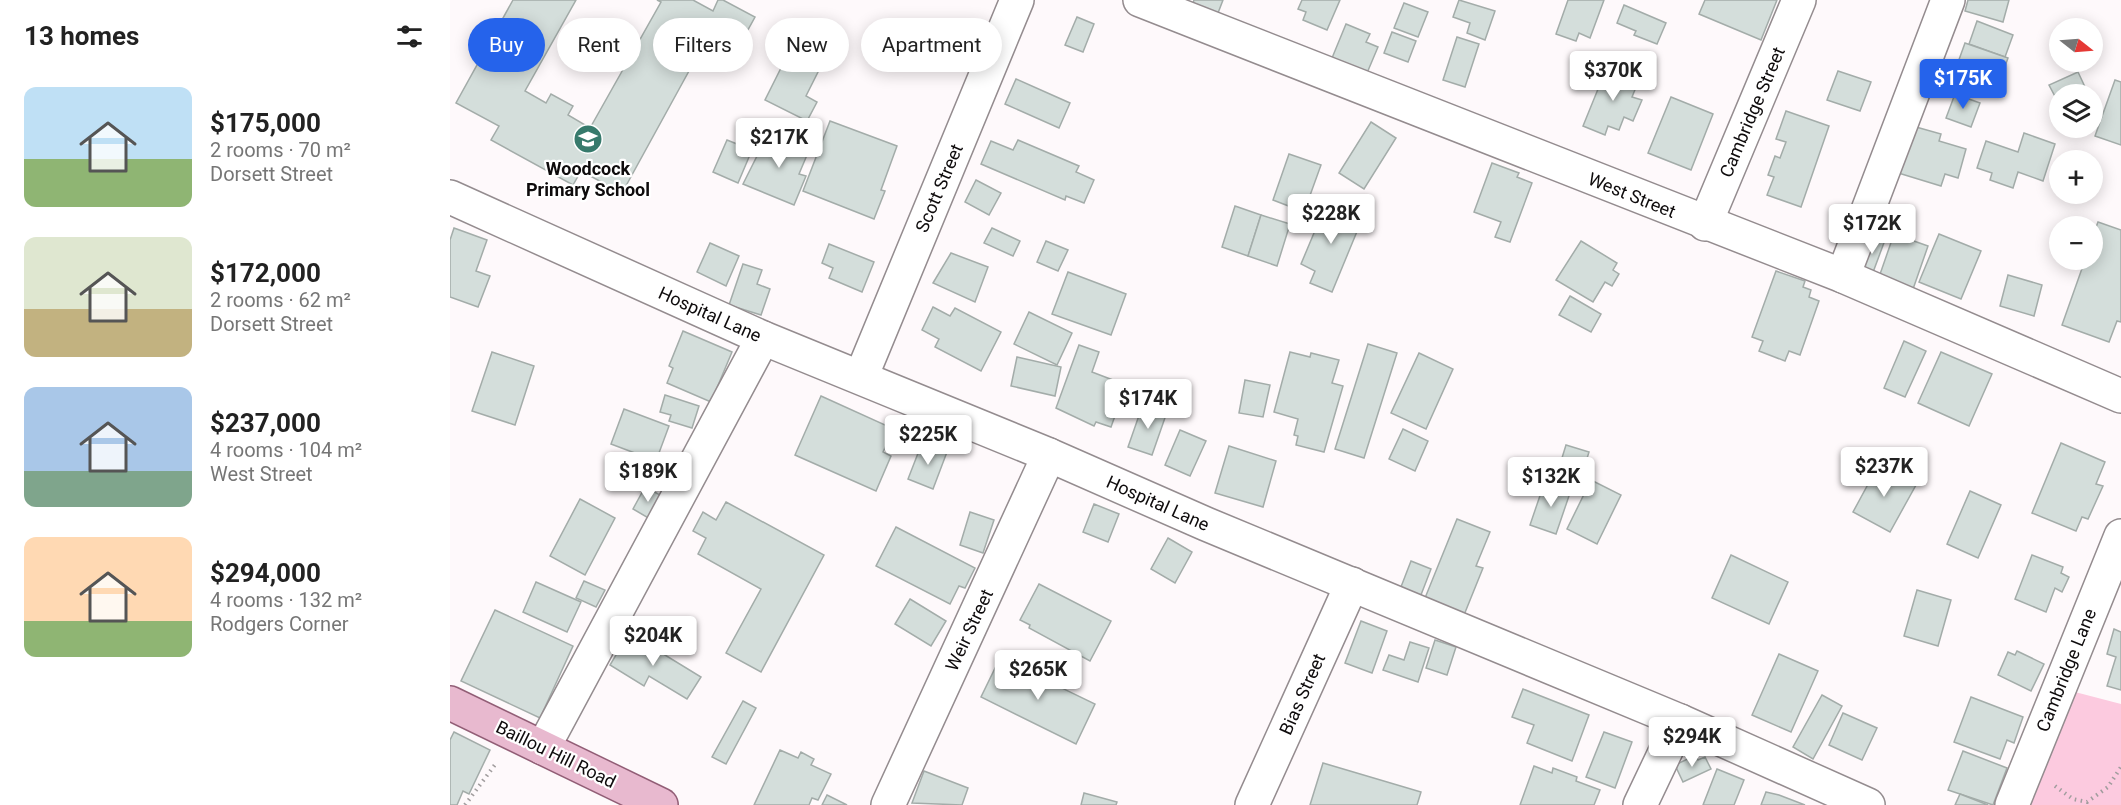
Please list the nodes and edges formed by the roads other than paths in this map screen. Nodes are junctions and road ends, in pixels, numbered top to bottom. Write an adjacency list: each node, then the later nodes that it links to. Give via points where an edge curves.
1 (1017, 0): 9 (street, Scott Street)
2 (1140, 0): 6 (street, West Street)
3 (1799, 0): 6 (street, Cambridge Street)
4 (1948, 0): 7 (street)
5 (450, 197): 8 (street, Hospital Lane)
6 (1705, 224): 7 (street, West Street)
7 (1843, 276): 10 (street, West Street)
8 (763, 338): 9 (street, Hospital Lane); 16 (street)
9 (861, 376): 11 (street, Hospital Lane)
10 (2121, 396)
11 (1049, 455): 13 (street, Hospital Lane); 18 (street, Weir Street)
12 (2121, 536): 22 (street, Cambridge Lane)
13 (1352, 584): 15 (street, Hospital Lane); 19 (street, Bias Street)
14 (450, 703): 16 (main road, Baillou Hill Road)
15 (1680, 721): 20 (street); 21 (street, Hospital Lane)
16 (530, 741): 17 (main road, Baillou Hill Road)
17 (661, 805)
18 (888, 805)
19 (1252, 805)
20 (1640, 805)
21 (1868, 805)
22 (2012, 805)

